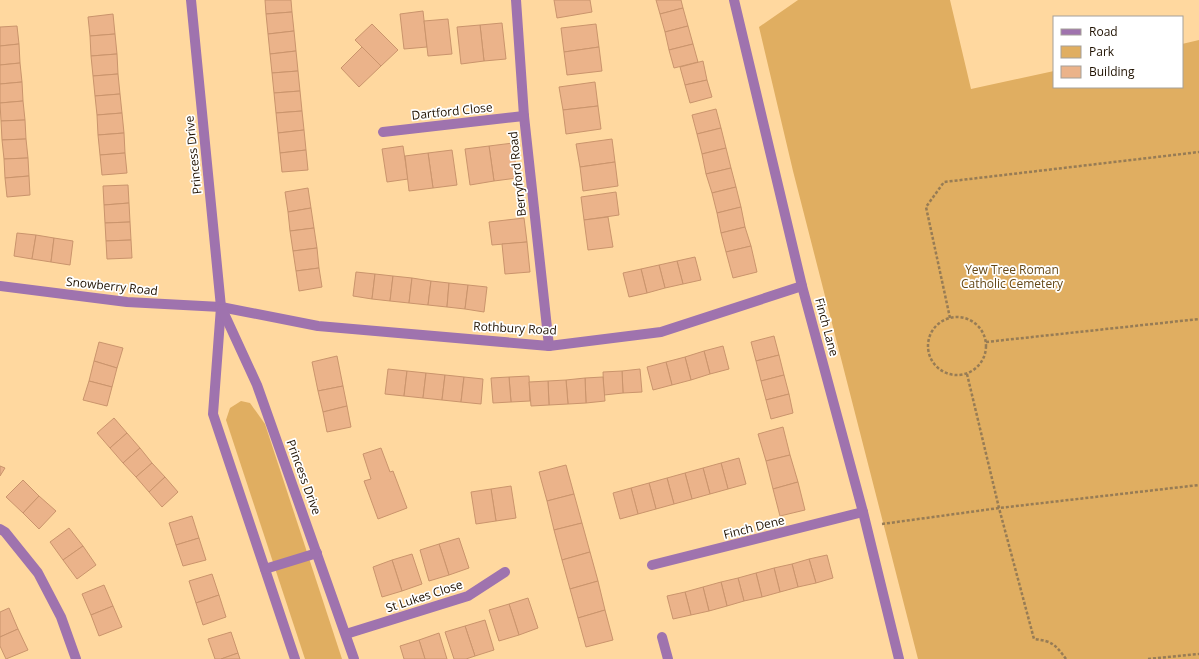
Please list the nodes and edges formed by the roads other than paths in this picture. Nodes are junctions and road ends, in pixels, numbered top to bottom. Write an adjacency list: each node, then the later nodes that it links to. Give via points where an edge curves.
1 (191, 0): 8 (street, Princess Drive)
2 (516, 0): 4 (street, Berryford Road)
3 (734, 0): 7 (street, Finch Lane)
4 (524, 116): 5 (street, Dartford Close); 9 (street, Berryford Road)
5 (383, 132)
6 (0, 286): 8 (street, Snowberry Road, via 127,302)
7 (802, 286): 9 (street, Rothbury Road, via 661,332); 10 (street, Finch Lane)
8 (222, 308): 9 (street, Rothbury Road, via 318,326); 12 (street, Princess Drive, via 257,385); 14 (street, Princess Drive, via 214,414)
9 (549, 346)
10 (863, 512): 13 (street, Finch Dene); 22 (street, Finch Lane)
11 (0, 529): 18 (street, via 38,573 61,617)
12 (317, 553): 14 (street); 16 (street, Princess Drive)
13 (652, 565)
14 (265, 569): 19 (street, Princess Drive)
15 (505, 572): 16 (street, St Lukes Close, via 468,596)
16 (346, 634): 20 (street, Princess Drive)
17 (662, 637): 21 (street)
18 (76, 659)
19 (295, 659)
20 (354, 659)
21 (668, 659)
22 (899, 659)

